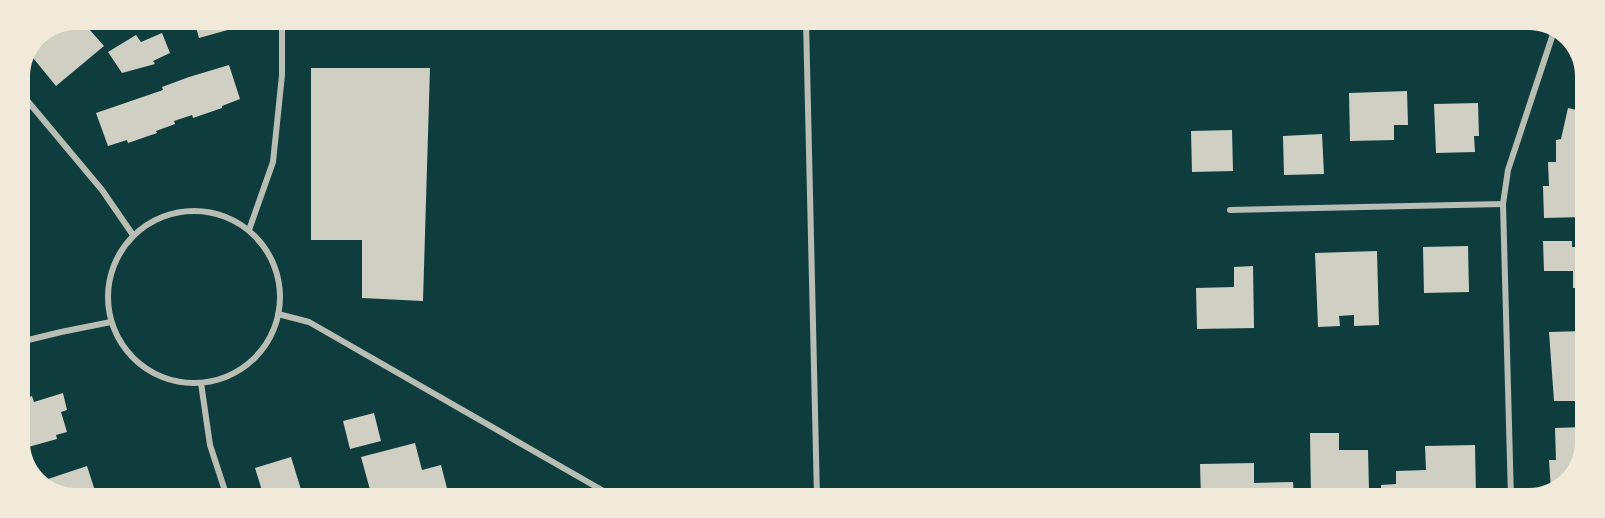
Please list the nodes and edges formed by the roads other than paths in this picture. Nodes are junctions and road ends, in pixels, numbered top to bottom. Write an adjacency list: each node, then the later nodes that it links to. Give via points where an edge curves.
1 (282, 30): 7 (street, via 282,75 273,162)
2 (806, 30): 15 (street)
3 (1552, 36): 5 (street, via 1508,170)
4 (30, 104): 8 (street, via 102,190)
5 (1503, 204): 6 (street); 16 (street)
6 (1230, 210)
7 (249, 230): 8 (street, via 228,217 195,211 153,220); 9 (street, via 265,247 276,268 280,291)
8 (133, 235): 10 (street, via 110,276)
9 (278, 315): 12 (street, via 268,340 251,361 228,376); 14 (street, via 309,322)
10 (111, 322): 11 (street); 12 (street, via 124,348 146,369 172,380)
11 (30, 340)
12 (201, 383): 13 (street, via 210,445)
13 (224, 488)
14 (598, 488)
15 (817, 488)
16 (1510, 488)

